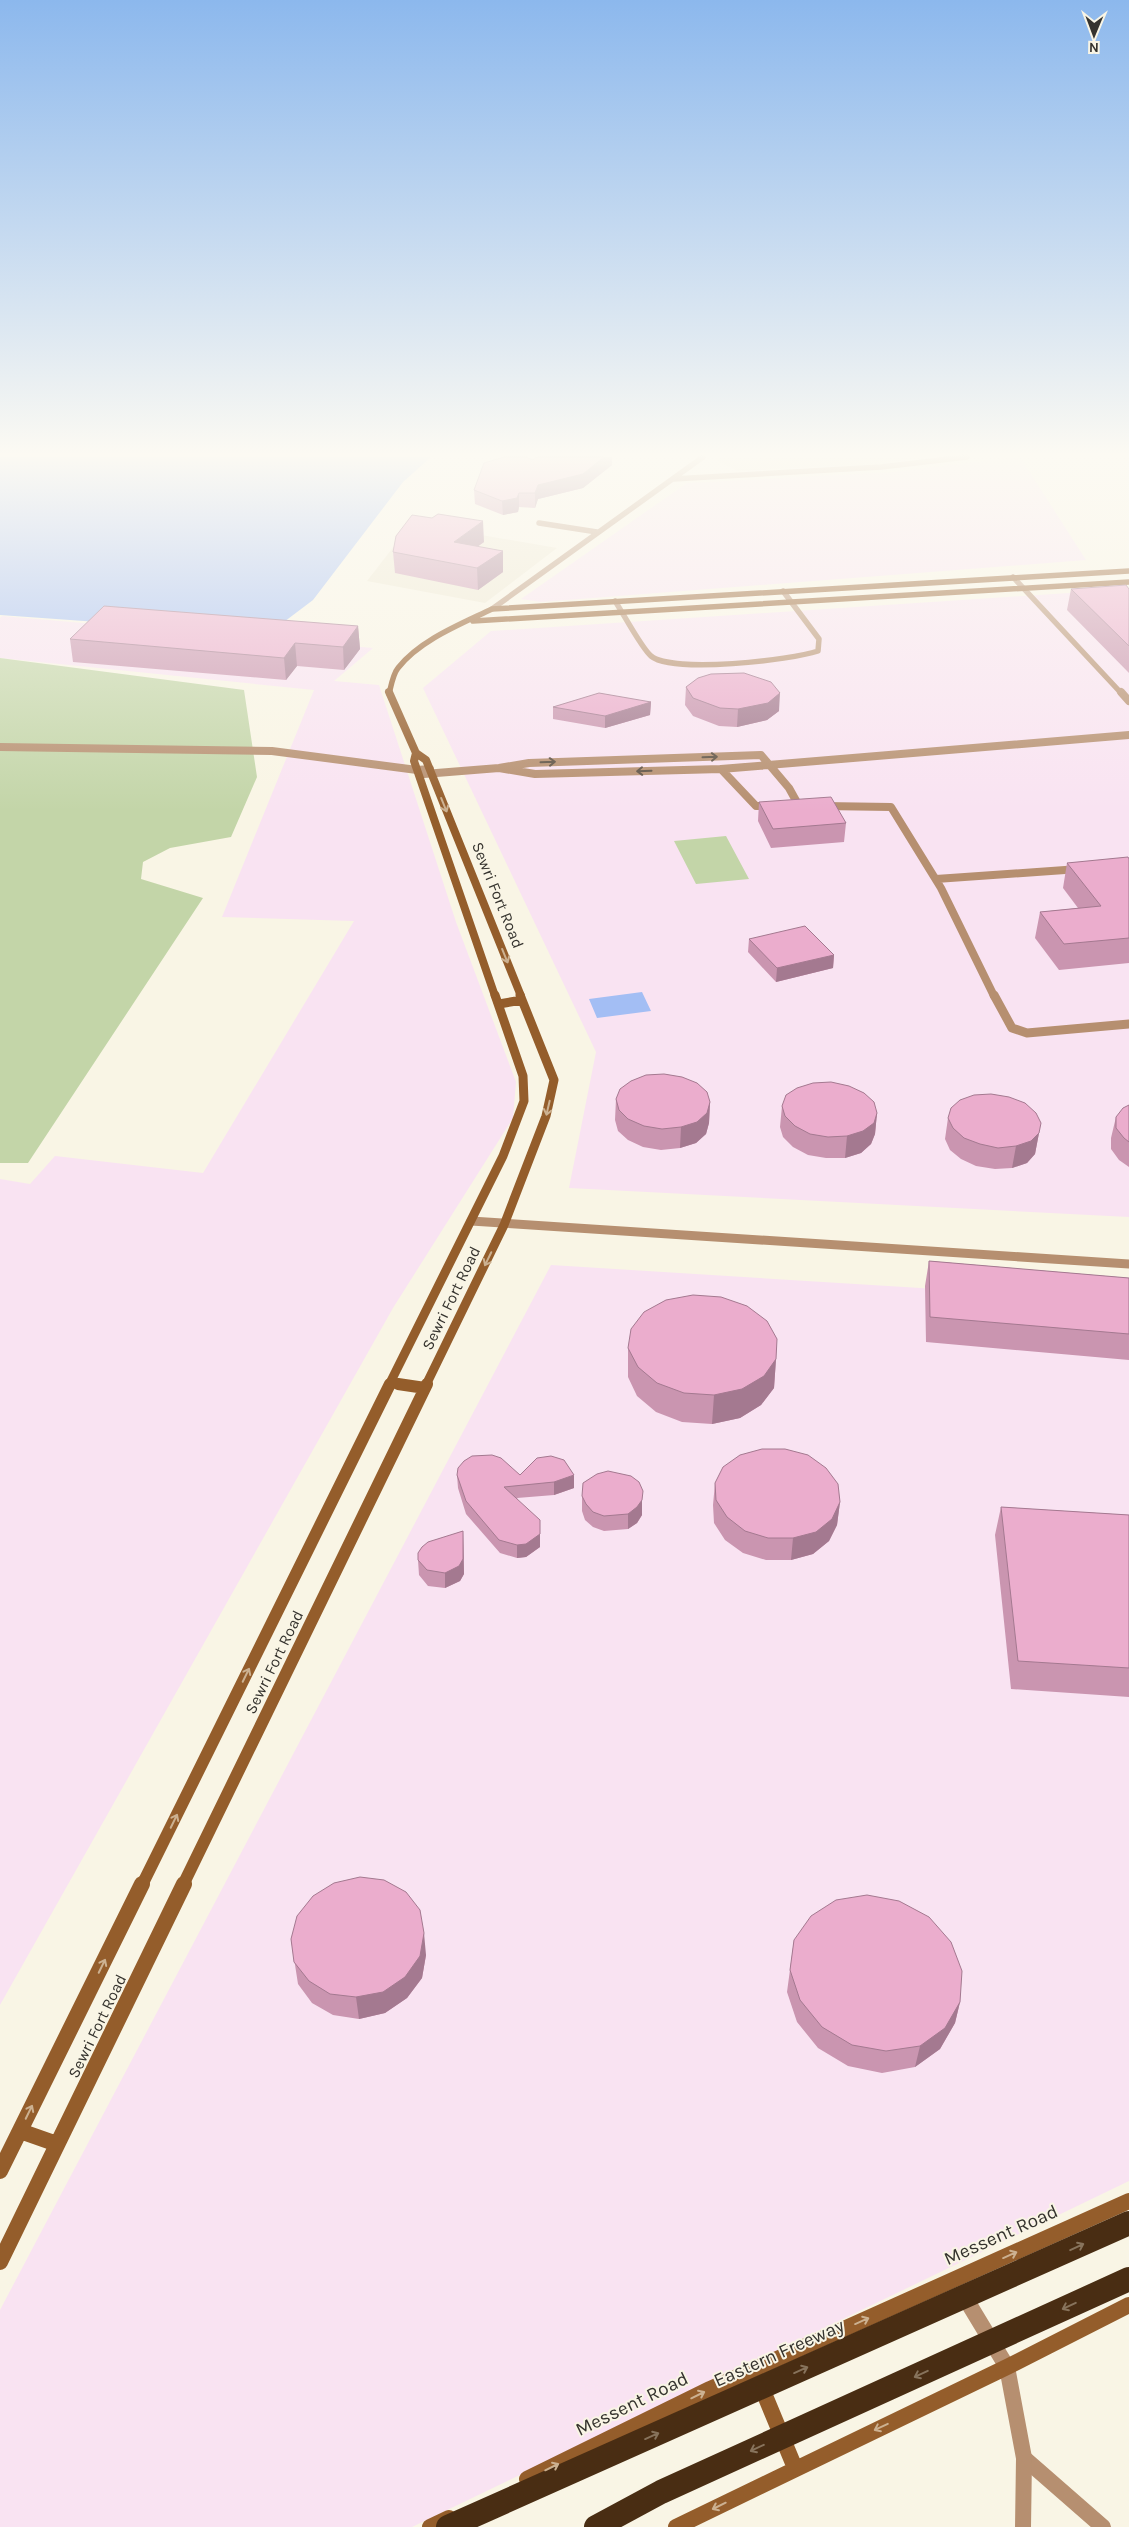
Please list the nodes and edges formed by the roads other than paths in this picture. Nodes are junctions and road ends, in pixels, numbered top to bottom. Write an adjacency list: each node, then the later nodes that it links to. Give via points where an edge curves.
1 (538, 575): 9 (street, Sewri Fort Road)
2 (1053, 575): 3 (street)
3 (1013, 577): 5 (street); 6 (street)
4 (1129, 582): 5 (street)
5 (1023, 588): 7 (street); 12 (street)
6 (783, 591): 7 (street); 8 (street)
7 (790, 601): 10 (street); 10 (street, via 819,639 818,651 801,657 684,665 659,662 651,656)
8 (616, 602): 9 (street); 10 (street)
9 (492, 609): 11 (street, Sewri Fort Road)
10 (620, 611): 11 (street)
11 (466, 622): 15 (street, Sewri Fort Road, via 439,635 397,669 389,693)
12 (1129, 701)
13 (1129, 735): 16 (street)
14 (0, 747): 20 (street, via 272,751)
15 (416, 753): 19 (street, Sewri Fort Road, via 426,759); 20 (street, via 414,761)
16 (768, 765): 17 (street, one-way to 16, via 529,763 761,755); 18 (street); 22 (street, via 789,788 794,806)
17 (499, 768): 18 (street, one-way to 17, via 535,774); 19 (street)
18 (722, 768): 21 (street, via 756,806)
19 (431, 771): 20 (street); 26 (street, Sewri Fort Road, one-way to 26)
20 (418, 772): 27 (street)
21 (782, 806)
22 (808, 806)
23 (817, 806): 25 (street, via 891,807)
24 (1090, 868): 25 (street)
25 (936, 879): 28 (street, via 1012,1028 1027,1033)
26 (522, 1000): 27 (street); 30 (street, Sewri Fort Road, one-way to 30, via 554,1080 546,1116)
27 (498, 1004): 29 (street, via 523,1076 524,1101 503,1156)
28 (1129, 1024)
29 (471, 1221): 30 (street); 32 (street)
30 (504, 1224): 31 (street); 33 (street, Sewri Fort Road, one-way to 33)
31 (1129, 1264)
32 (390, 1383): 33 (street); 34 (street, one-way to 32)
33 (425, 1388): 35 (street, Sewri Fort Road)
34 (20, 2130): 35 (street); 36 (street)
35 (58, 2144): 39 (street, Sewri Fort Road)
36 (0, 2171)
37 (1129, 2201): 41 (street, Messent Road, one-way to 37)
38 (1129, 2223): 48 (highway, Eastern Freeway, one-way to 38, bridge)
39 (0, 2262)
40 (1129, 2279): 49 (highway, one-way to 49, bridge, via 661,2492)
41 (955, 2280): 43 (street); 44 (street, Messent Road, one-way to 41)
42 (1129, 2305): 43 (street)
43 (1007, 2367): 45 (street); 46 (street, one-way to 46)
44 (754, 2370): 46 (street); 47 (street, Messent Road, one-way to 44)
45 (1024, 2458): 51 (street); 52 (street)
46 (794, 2468): 50 (street, one-way to 50)
47 (430, 2527)
48 (448, 2527)
49 (596, 2527)
50 (676, 2527)
51 (1023, 2527)
52 (1103, 2527)

